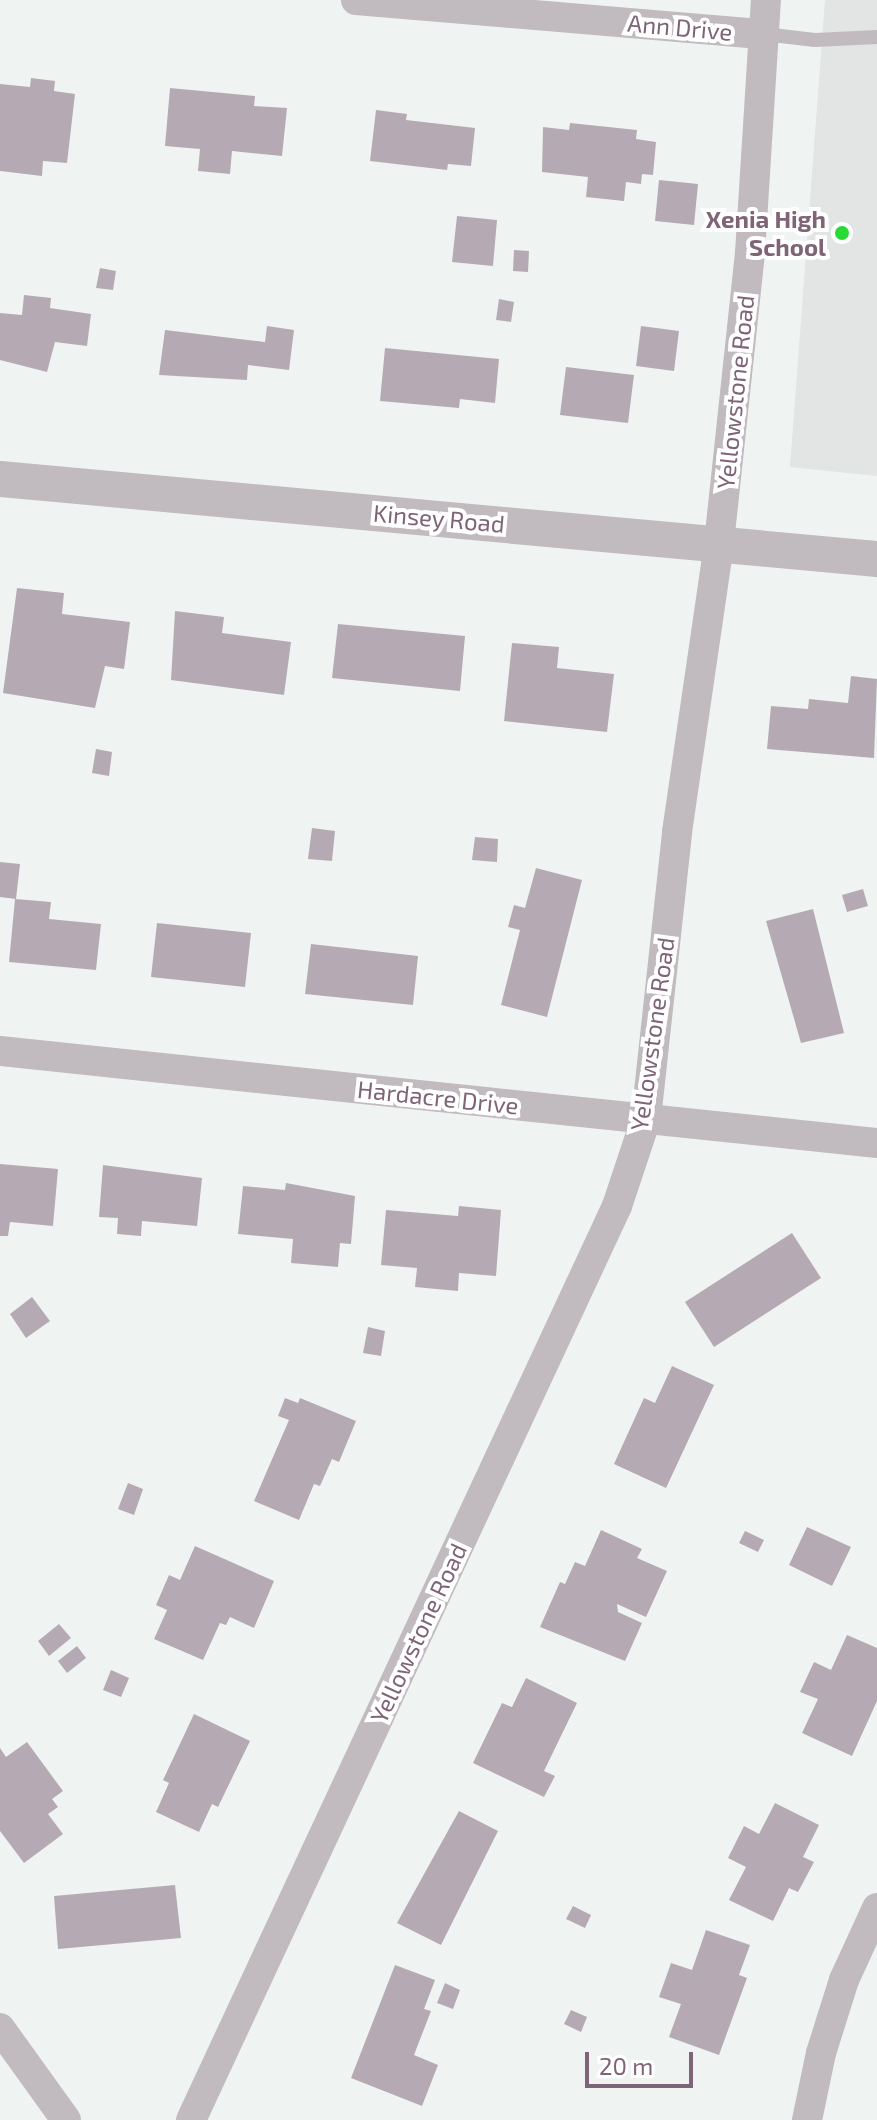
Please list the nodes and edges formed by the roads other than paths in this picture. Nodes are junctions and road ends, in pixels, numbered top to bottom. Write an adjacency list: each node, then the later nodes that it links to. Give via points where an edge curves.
1 (356, 0): 3 (street, Ann Drive)
2 (766, 0): 3 (street, Yellowstone Road)
3 (764, 34): 4 (lane, via 815,40); 6 (street, Yellowstone Road, via 750,253)
4 (877, 37)
5 (0, 479): 6 (street, Kinsey Road)
6 (719, 543): 7 (street, Kinsey Road); 9 (street, Yellowstone Road, via 677,832)
7 (877, 559)
8 (0, 1051): 9 (street, Hardacre Drive)
9 (646, 1119): 10 (street, Hardacre Drive); 14 (street, Yellowstone Road, via 617,1206)
10 (877, 1143)
11 (877, 1908): 15 (street, via 835,2010)
12 (0, 2028): 13 (street)
13 (66, 2120)
14 (191, 2120)
15 (807, 2120)

